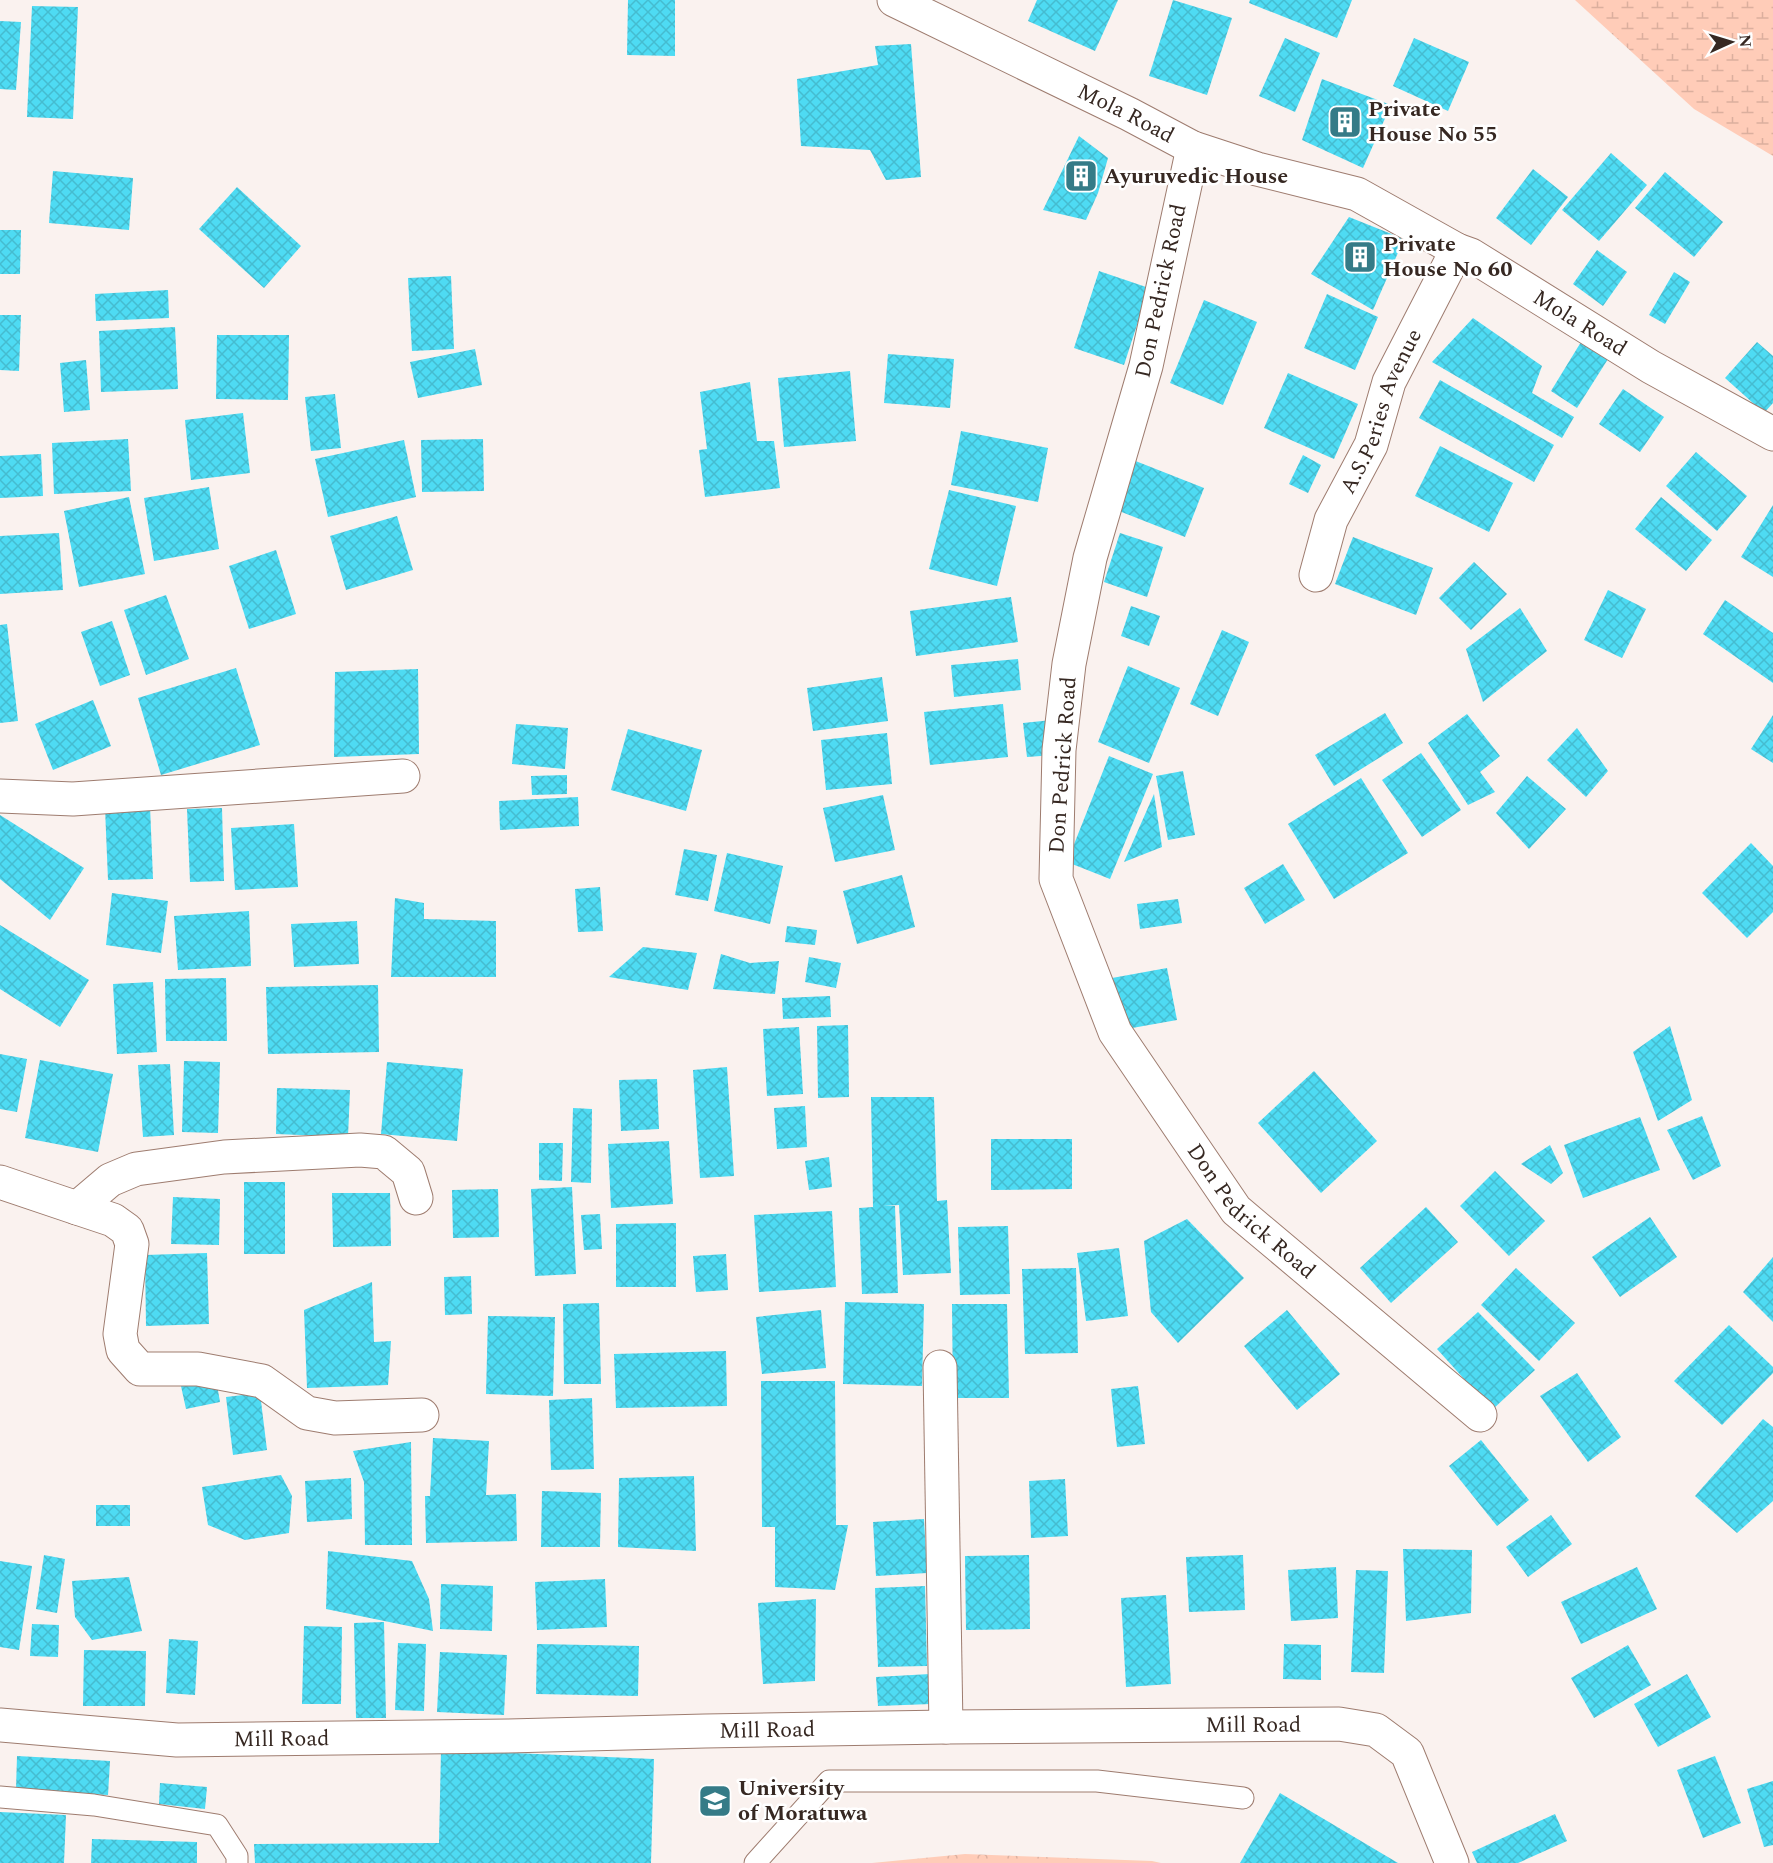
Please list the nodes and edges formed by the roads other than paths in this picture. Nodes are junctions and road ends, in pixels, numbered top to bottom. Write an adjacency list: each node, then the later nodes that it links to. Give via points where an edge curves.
1 (894, 0): 2 (street, Mola Road)
2 (1193, 148): 3 (street, Mola Road, via 1357,195); 13 (street, Don Pedrick Road, via 1146,366 1090,558 1069,664 1059,750 1056,879 1115,1032 1236,1210)
3 (1458, 250): 4 (street, Mola Road, via 1651,367); 5 (street, A.S.Peries Avenue, via 1389,382 1371,445 1331,520)
4 (1773, 434)
5 (1316, 575)
6 (403, 776): 7 (street, via 73,799)
7 (0, 796)
8 (0, 1182): 10 (street)
9 (416, 1198): 10 (street, via 408,1172 384,1152 360,1150 224,1157 136,1169 110,1180)
10 (77, 1208): 12 (street, via 113,1220 127,1230 132,1244 120,1334 123,1350 140,1369 198,1369 262,1381 307,1413 335,1418)
11 (940, 1367): 15 (street)
12 (422, 1415)
13 (1480, 1415)
14 (0, 1725): 15 (street, Mill Road, via 177,1740)
15 (946, 1727): 20 (street, Mill Road, via 1339,1724 1377,1730 1407,1753)
16 (0, 1797): 18 (lane, via 94,1805 216,1825 237,1856)
17 (1243, 1798): 19 (lane, via 1097,1781 828,1781)
18 (237, 1863)
19 (755, 1863)
20 (1452, 1863)

